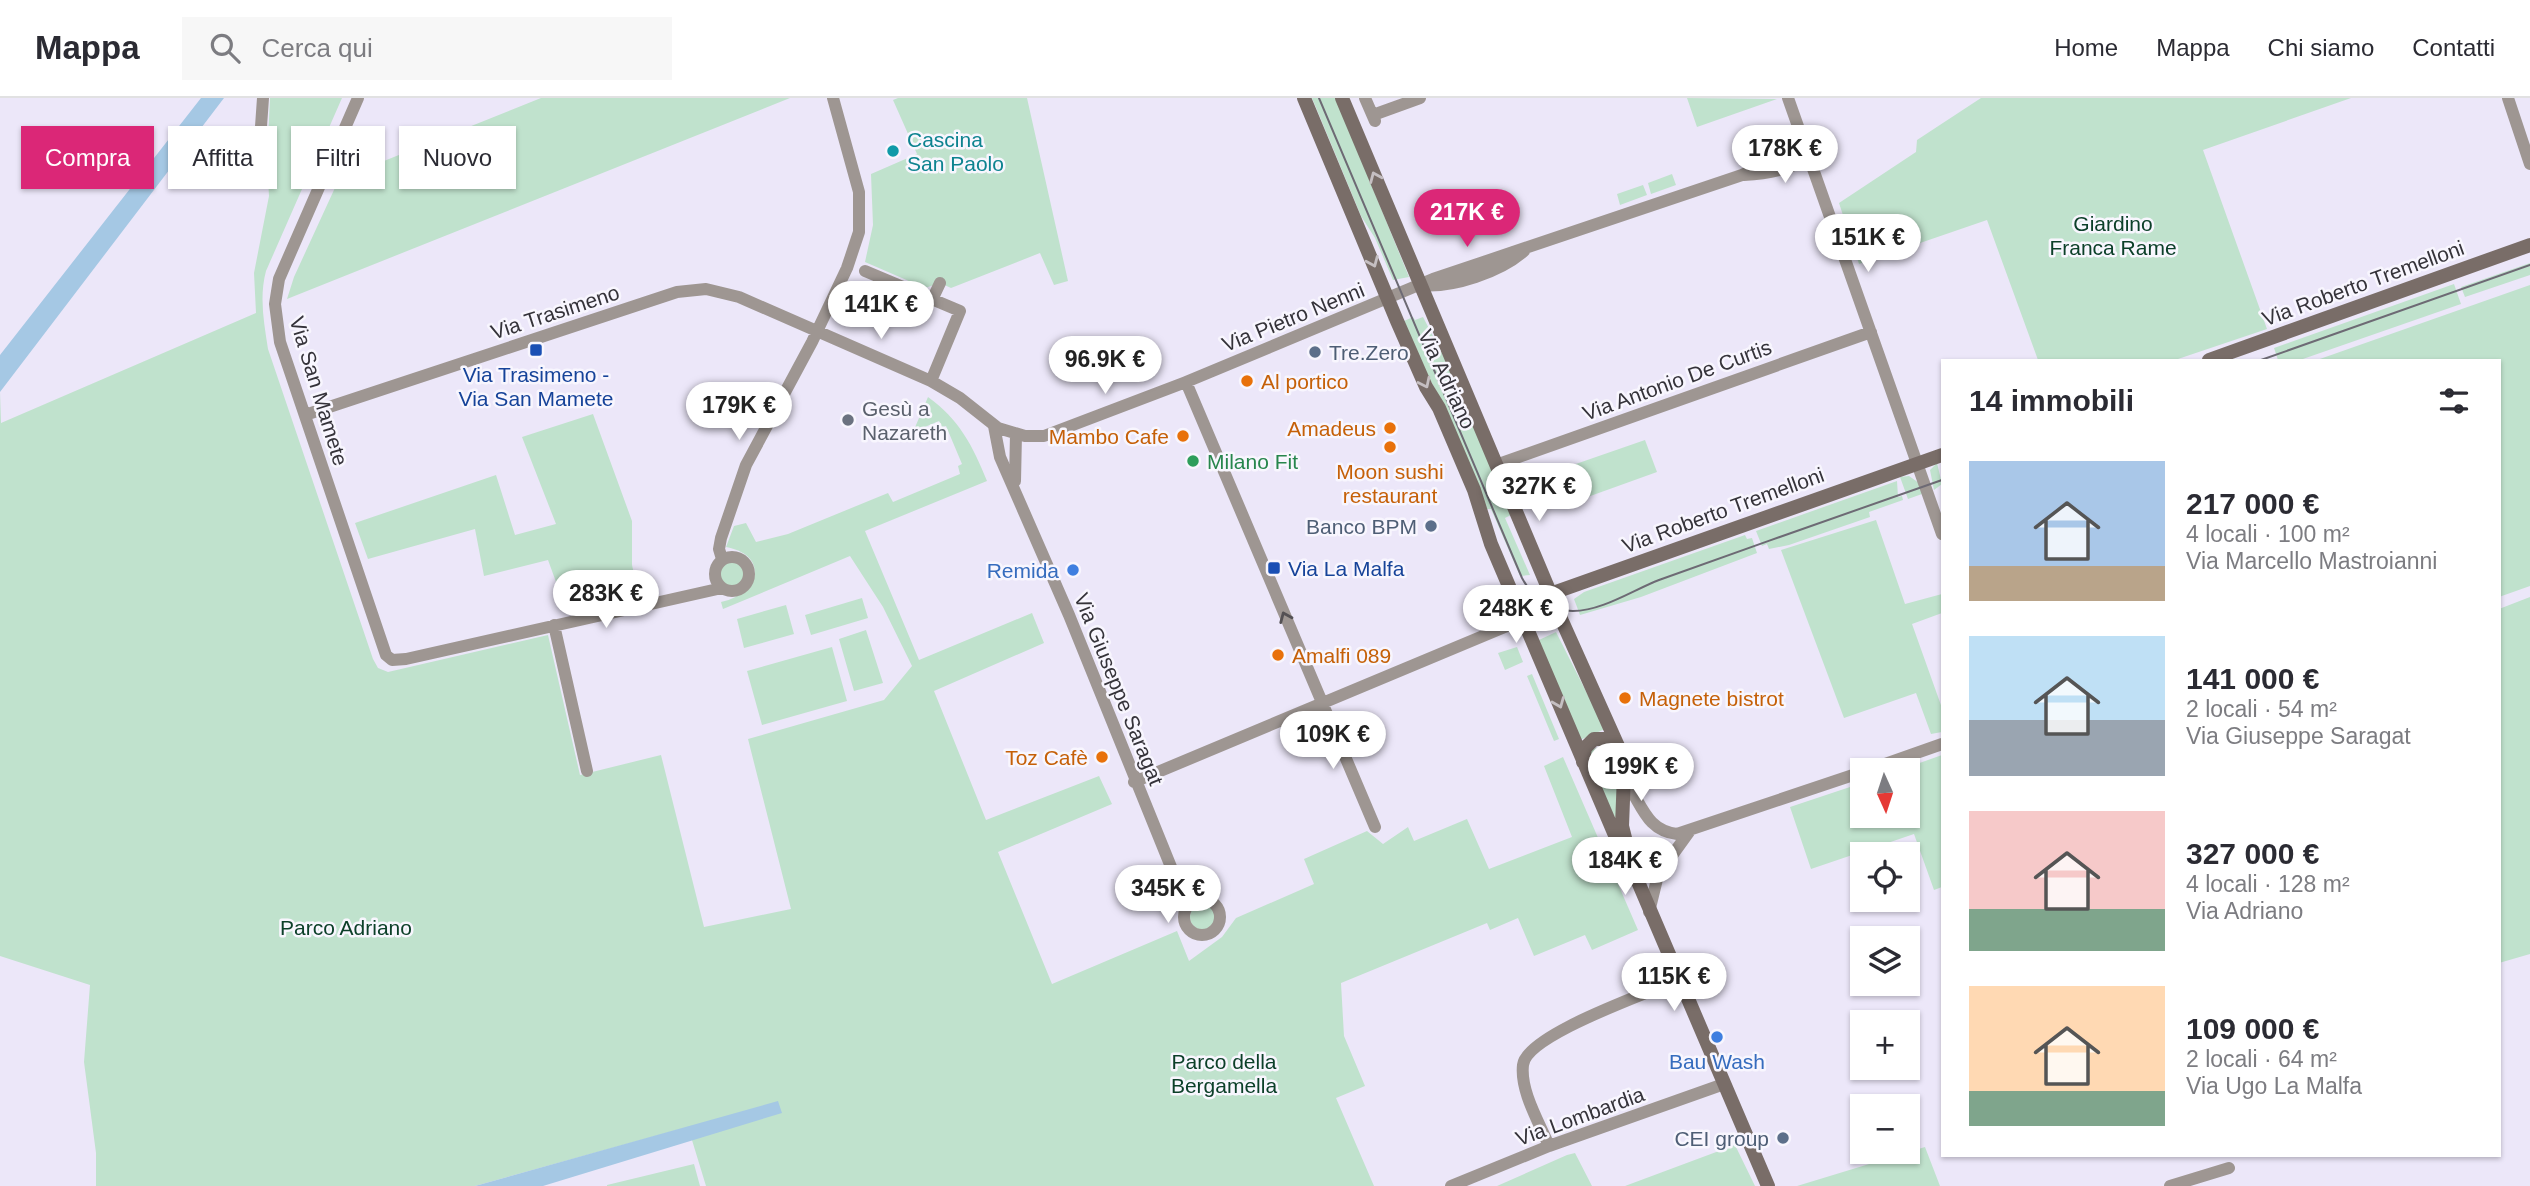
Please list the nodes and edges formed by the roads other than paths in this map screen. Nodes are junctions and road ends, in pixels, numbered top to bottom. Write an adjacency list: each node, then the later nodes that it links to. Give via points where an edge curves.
1 (263, 98): 10 (street)
2 (358, 98): 26 (street, Via San Mamete, via 283,267 276,294 278,331)
3 (833, 98): 21 (street, via 859,192 860,220 851,257)
4 (1304, 98): 19 (street, Via Adriano, one-way to 19)
5 (1342, 98): 18 (street, Via Adriano, one-way to 5)
6 (1365, 98): 7 (street, via 1374,118)
7 (1420, 98)
8 (1788, 98): 11 (street)
9 (2508, 98): 12 (street)
10 (262, 126)
11 (1808, 154): 15 (street, Via Pietro Nenni, via 1789,153 1742,175); 22 (street)
12 (2530, 164)
13 (1521, 237): 15 (street)
14 (2530, 245): 23 (street, Via Roberto Tremelloni)
15 (1526, 250): 18 (street, Via Pietro Nenni, via 1500,267 1439,287)
16 (865, 271): 20 (street)
17 (940, 283): 20 (street)
18 (1421, 285): 19 (street, Via Pietro Nenni); 31 (street, Via Adriano)
19 (1388, 298): 25 (street, Via Pietro Nenni); 39 (street, Via Adriano, one-way to 39, via 1445,421)
20 (932, 300): 24 (street, via 960,311)
21 (817, 331): 24 (street); 26 (street, Via Trasimeno, via 728,293 689,290); 34 (street, via 746,465 721,538)
22 (1871, 332): 30 (street); 31 (street, Via Antonio De Curtis)
23 (2212, 359)
24 (930, 381): 27 (street, via 965,400)
25 (1186, 382): 28 (street, Via Pietro Nenni, via 1058,433); 41 (street, one-way to 25)
26 (305, 415): 40 (street, Via San Mamete, via 390,659)
27 (994, 426): 28 (street); 32 (street, Via Giuseppe Saragat, via 998,450)
28 (1016, 434): 32 (street, Via Giuseppe Saragat)
29 (1941, 455): 30 (street, Via Roberto Tremelloni)
30 (1918, 464): 33 (street); 38 (street, Via Roberto Tremelloni)
31 (1496, 465): 38 (street, Via Adriano)
32 (1015, 485): 49 (street, Via Giuseppe Saragat)
33 (1941, 531)
34 (722, 559): 35 (street); 36 (street, via 739,558 749,576 740,589)
35 (715, 577): 36 (street); 37 (street)
36 (722, 588): 37 (street)
37 (693, 593): 40 (street)
38 (1550, 594): 39 (street, Via Roberto Tremelloni); 43 (street, Via Adriano)
39 (1523, 615): 41 (street, via 1507,626); 45 (street, Via Adriano, one-way to 45)
40 (554, 625): 46 (street)
41 (1321, 702): 49 (street); 50 (street)
42 (1941, 744): 44 (street)
43 (1618, 746): 45 (street, via 1605,738 1591,740 1583,751); 48 (street, Via Adriano)
44 (1902, 758)
45 (1584, 766): 52 (street, Via Adriano)
46 (587, 771)
47 (1850, 776): 51 (street)
48 (1625, 781): 51 (street, via 1651,824 1668,833); 52 (street, Via Adriano, via 1622,826)
49 (1134, 782): 53 (street, Via Giuseppe Saragat)
50 (1375, 827)
51 (1689, 832): 54 (street, via 1658,875)
52 (1633, 870): 54 (street, Via Adriano)
53 (1190, 904)
54 (1649, 912): 56 (street, Via Adriano)
55 (1665, 985): 57 (street, via 1556,1032 1528,1052 1523,1080)
56 (1724, 1084): 57 (street, Via Lombardia); 60 (street, Via Adriano)
57 (1549, 1146): 59 (street, Via Lombardia)
58 (2229, 1168): 61 (street)
59 (1451, 1186)
60 (1768, 1186)
61 (2171, 1186)

